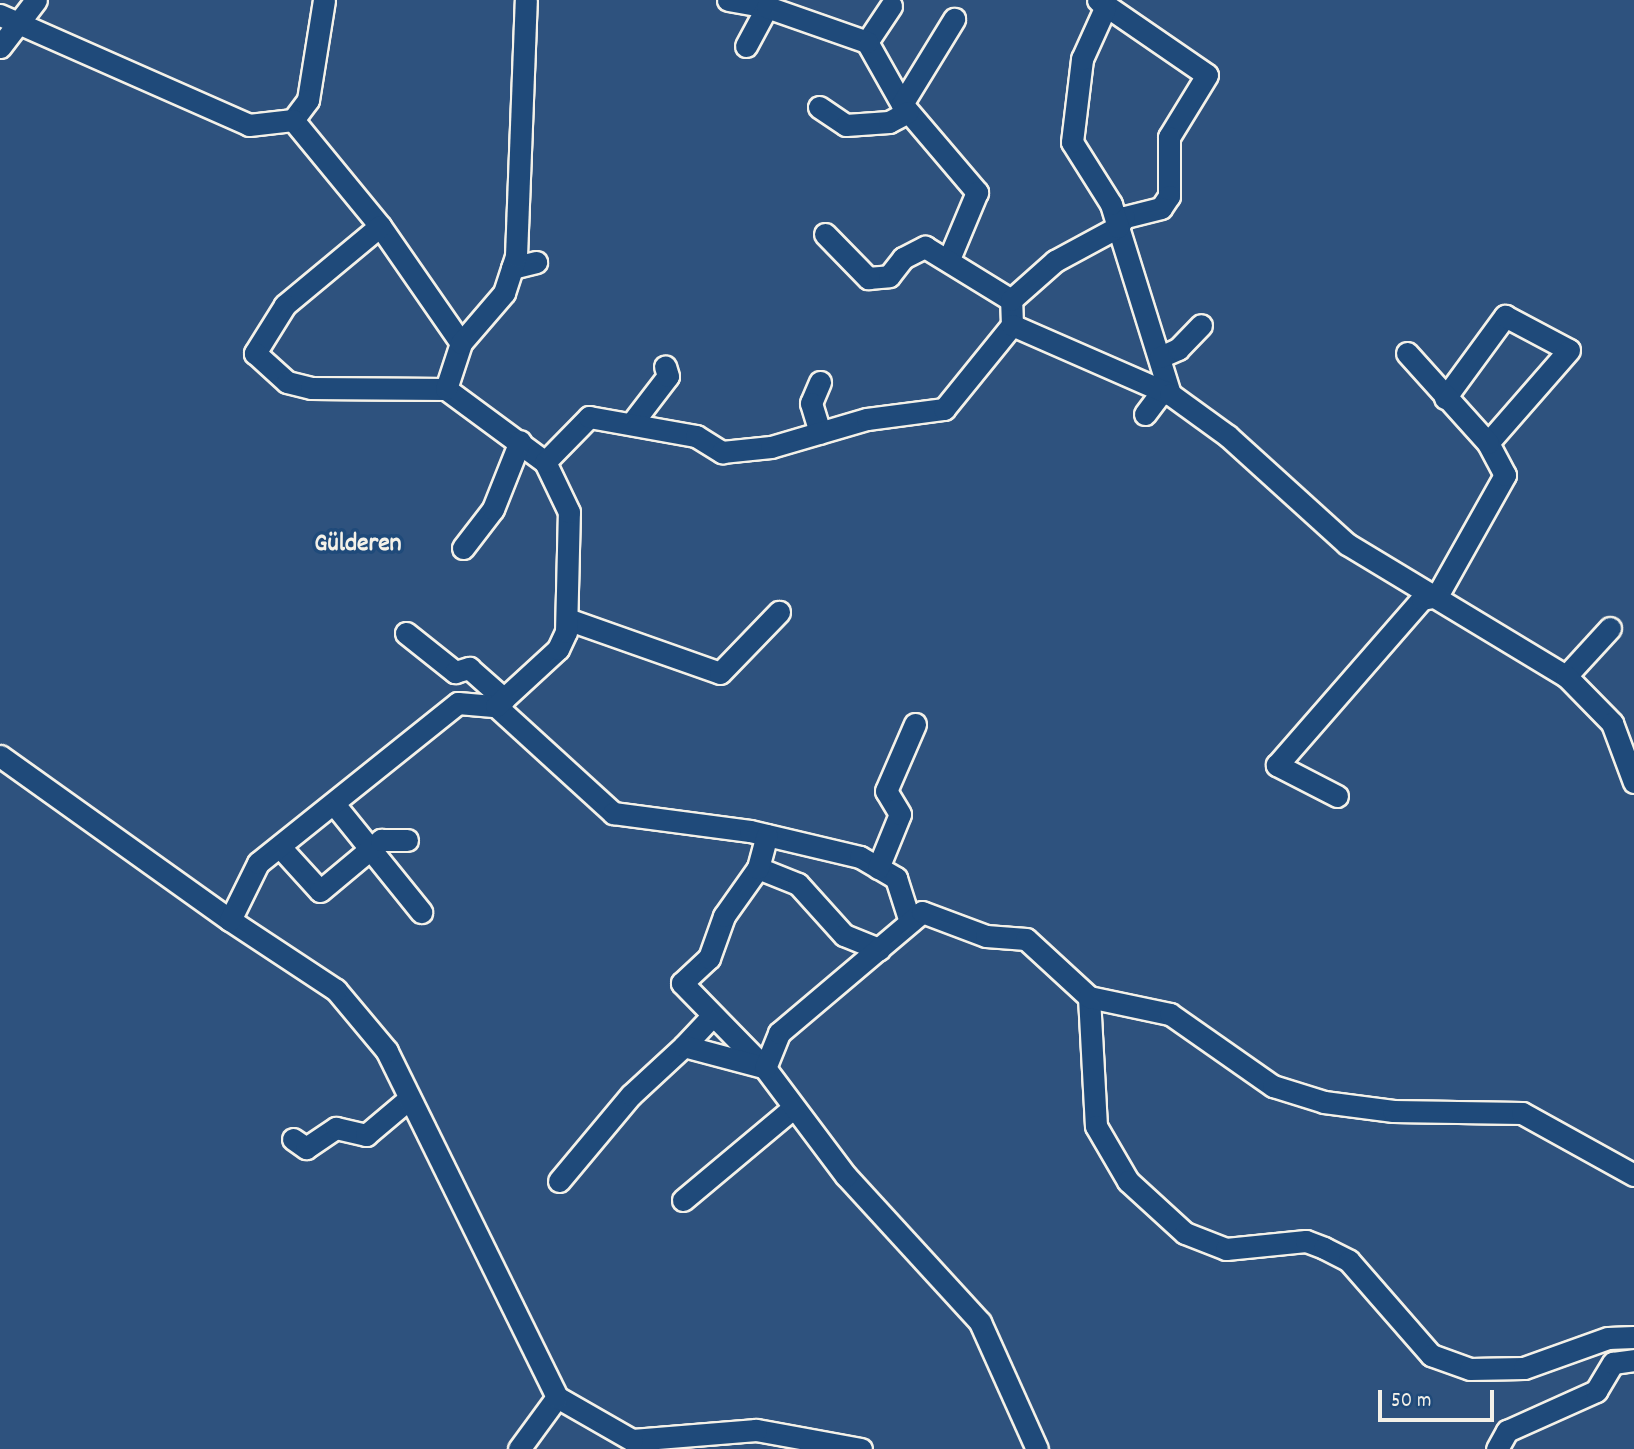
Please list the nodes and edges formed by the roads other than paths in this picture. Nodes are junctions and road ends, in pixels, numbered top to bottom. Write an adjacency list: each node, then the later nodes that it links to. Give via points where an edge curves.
1 (36, 0): 9 (street)
2 (324, 0): 15 (street, via 307,100)
3 (526, 0): 21 (street, via 525,131)
4 (728, 0): 7 (street)
5 (1101, 4): 17 (street, via 1082,59 1072,142 1111,204); 17 (street, via 1207,75 1169,137 1169,196 1161,208 1124,217)
6 (891, 6): 10 (street)
7 (767, 7): 10 (street); 11 (street)
8 (954, 19): 14 (street)
9 (7, 20): 12 (street); 15 (street, via 249,125)
10 (867, 42): 14 (street)
11 (746, 46)
12 (0, 47)
13 (819, 107): 14 (street, via 846,125 889,122)
14 (905, 108): 19 (street, via 977,192)
15 (293, 120): 16 (street)
16 (380, 226): 25 (street); 30 (street, via 285,305 255,353 287,382 311,388)
17 (1118, 228): 22 (street, via 1055,261); 27 (street)
18 (825, 234): 19 (street, via 868,278 889,276 903,258 925,247)
19 (949, 259): 22 (street)
20 (536, 262): 21 (street)
21 (513, 268): 25 (street, via 504,293)
22 (1011, 300): 23 (street)
23 (1012, 325): 31 (street); 35 (street, via 944,409)
24 (1201, 325): 27 (street, via 1178,349)
25 (461, 343): 30 (street)
26 (1407, 353): 32 (street)
27 (1160, 357): 31 (street)
28 (665, 366): 34 (street, via 668,376)
29 (820, 382): 35 (street, via 811,403)
30 (446, 389): 36 (street)
31 (1167, 392): 33 (street); 40 (street, via 1228,436 1347,544)
32 (1445, 398): 37 (street); 37 (street, via 1505,316 1569,350)
33 (1145, 414)
34 (632, 423): 35 (street, via 696,436 722,452); 38 (street, via 589,417)
35 (820, 433)
36 (520, 441): 38 (street); 39 (street, via 493,509)
37 (1488, 443): 40 (street, via 1505,475)
38 (545, 462): 42 (street, via 569,512)
39 (463, 548)
40 (1437, 596): 45 (street); 50 (street, via 1422,599 1277,765)
41 (779, 612): 42 (street, via 720,673)
42 (567, 619): 46 (street, via 558,649)
43 (1610, 628): 45 (street)
44 (406, 633): 46 (street, via 455,672 469,668)
45 (1566, 676): 49 (street, via 1612,723)
46 (500, 702): 51 (street, via 458,703); 52 (street, via 613,813)
47 (915, 724): 57 (street, via 886,791 900,814)
48 (0, 756): 59 (street)
49 (1634, 782)
50 (1337, 796)
51 (334, 804): 54 (street); 55 (street)
52 (767, 835): 56 (street); 57 (street)
53 (407, 841): 55 (street, via 381,841)
54 (281, 847): 55 (street, via 320,891); 59 (street, via 258,863)
55 (371, 849): 58 (street)
56 (758, 868): 61 (street, via 798,884 844,934); 63 (street, via 724,916 709,958 682,983)
57 (878, 868): 60 (street, via 896,878)
58 (421, 912)
59 (230, 920): 66 (street, via 336,990 387,1051)
60 (910, 922): 61 (street); 62 (street, via 922,912 986,936 1026,939)
61 (879, 949): 65 (street, via 779,1033)
62 (1089, 997): 69 (street, via 1170,1014 1273,1086 1324,1102 1393,1111 1522,1113); 72 (street, via 1096,1126 1128,1181 1185,1233 1226,1249 1306,1241 1324,1248 1349,1261 1430,1355 1470,1369 1524,1368)
63 (713, 1015): 64 (street); 65 (street)
64 (684, 1046): 65 (street); 70 (street, via 631,1095)
65 (765, 1068): 67 (street)
66 (410, 1098): 68 (street, via 366,1135 336,1128 306,1148); 74 (street)
67 (793, 1108): 71 (street); 77 (street, via 846,1176 981,1322)
68 (293, 1139)
69 (1634, 1175)
70 (559, 1181)
71 (683, 1200)
72 (1632, 1336)
73 (1634, 1360): 78 (street, via 1613,1363 1596,1391 1507,1431)
74 (557, 1397): 75 (street); 76 (street, via 632,1440 756,1430)
75 (519, 1449)
76 (861, 1449)
77 (1037, 1449)
78 (1497, 1449)

